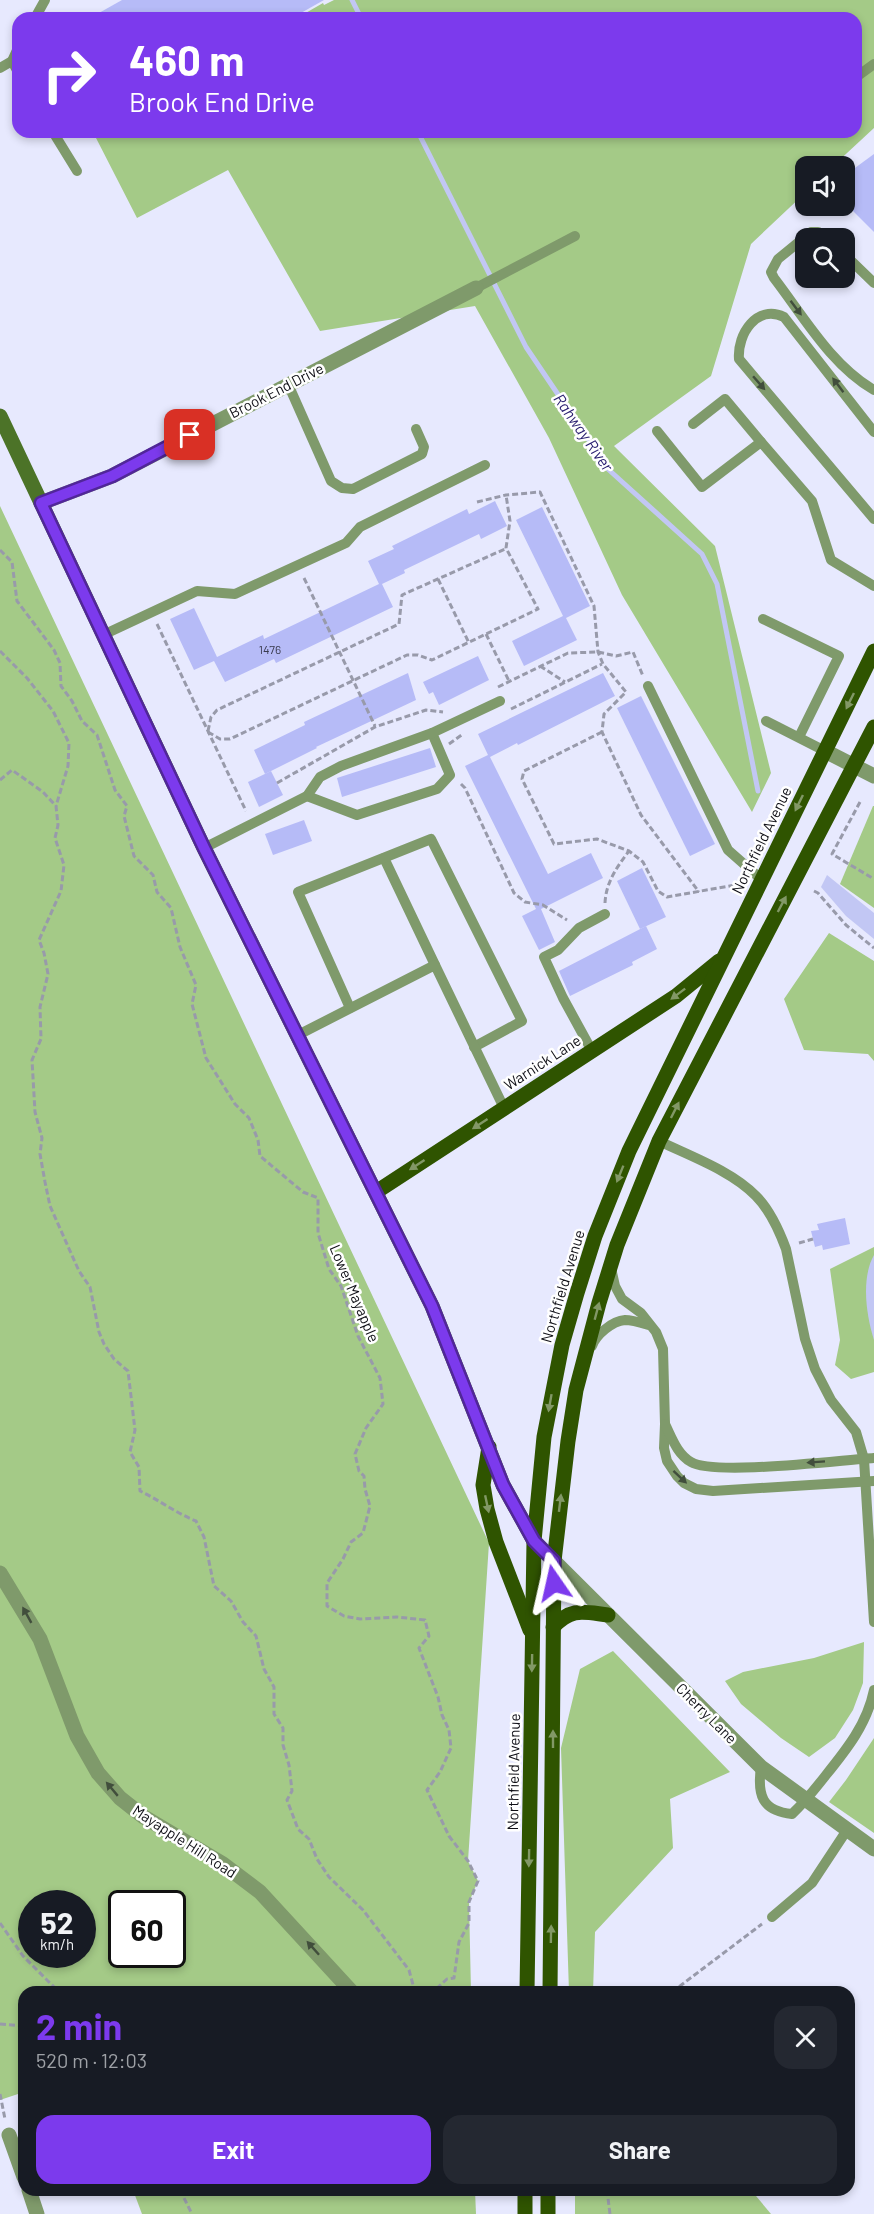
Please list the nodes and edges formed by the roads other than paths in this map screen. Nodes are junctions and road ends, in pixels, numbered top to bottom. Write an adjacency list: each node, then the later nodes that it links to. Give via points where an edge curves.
1 (12, 62): 3 (lane)
2 (874, 63): 4 (lane)
3 (0, 68)
4 (862, 73)
5 (57, 138): 6 (lane)
6 (77, 171)
7 (575, 236): 11 (lane)
8 (795, 245): 13 (lane, one-way to 13, via 778,259 771,272 774,278 848,373)
9 (855, 265): 10 (lane)
10 (874, 283)
11 (476, 288): 12 (street, Brook End Drive)
12 (288, 384): 16 (lane, via 331,481 342,488 353,489 422,454 424,447); 21 (street, Brook End Drive, via 112,476)
13 (874, 390)
14 (0, 416): 21 (main road)
15 (693, 424): 19 (lane, via 726,399)
16 (416, 429)
17 (657, 431): 19 (lane, via 702,487)
18 (874, 432): 22 (lane, one-way to 22, via 784,317 775,313 758,317 744,331 739,359)
19 (761, 442): 23 (lane, via 812,501 831,560)
20 (486, 465): 25 (lane, via 360,527 346,543 235,594 197,591)
21 (41, 503): 25 (main road)
22 (873, 517)
23 (874, 586)
24 (763, 619): 32 (lane, via 839,656)
25 (103, 634): 37 (main road)
26 (874, 651): 33 (main road, Northfield Avenue, one-way to 33)
27 (648, 686): 39 (lane, via 728,850)
28 (500, 701): 31 (lane)
29 (766, 721): 32 (lane)
30 (874, 728): 34 (main road)
31 (432, 733): 36 (lane, via 341,766 320,777); 36 (lane, via 450,775 437,789 357,815)
32 (799, 737): 33 (lane)
33 (825, 751): 34 (street); 39 (main road, Northfield Avenue, one-way to 39)
34 (855, 766): 35 (street); 45 (main road, one-way to 34)
35 (874, 776)
36 (307, 796): 37 (lane)
37 (204, 848): 46 (main road)
38 (384, 858): 42 (lane); 44 (lane, via 298,892); 47 (lane, via 431,840 522,1021)
39 (762, 880): 41 (main road, Northfield Avenue)
40 (605, 914): 48 (lane, via 579,928 558,950 544,957)
41 (723, 957): 43 (main road, Northfield Avenue); 48 (main road, Warnick Lane, one-way to 48, via 676,996)
42 (435, 965): 44 (lane); 47 (lane)
43 (700, 1007): 45 (main road); 59 (main road, Northfield Avenue, one-way to 59, via 629,1151 577,1293 544,1437)
44 (350, 1008): 46 (lane)
45 (723, 1018): 50 (main road, one-way to 45)
46 (298, 1035): 51 (main road)
47 (474, 1047): 49 (lane)
48 (592, 1051): 49 (main road, Warnick Lane)
49 (504, 1108): 51 (main road, Warnick Lane, one-way to 51)
50 (659, 1141): 52 (main road); 57 (lane, via 710,1164 746,1187 766,1209 786,1249 815,1369)
51 (376, 1192): 56 (main road, via 432,1306)
52 (610, 1266): 53 (lane, via 622,1299); 54 (main road, one-way to 52)
53 (649, 1325): 54 (lane, via 625,1320 614,1323 594,1339); 55 (lane, via 663,1349)
54 (576, 1390): 60 (main road, one-way to 54)
55 (665, 1424): 57 (lane, one-way to 55, via 748,1467 702,1466 682,1455); 58 (lane, one-way to 58, via 667,1461 677,1476 696,1489)
56 (489, 1447): 59 (main road, via 503,1485); 65 (main road, one-way to 65, via 483,1485 487,1509)
57 (869, 1458): 58 (lane)
58 (870, 1481): 63 (lane)
59 (534, 1541): 60 (main road); 65 (main road, Northfield Avenue)
60 (554, 1561): 62 (street, Cherry Lane); 64 (main road)
61 (0, 1573): 72 (street, Mayapple Hill Road, one-way to 61, via 260,1892 223,1864 144,1817 98,1773 77,1736 40,1639)
62 (608, 1615): 64 (main road, via 582,1612 564,1616); 67 (street, Cherry Lane)
63 (874, 1622)
64 (553, 1628): 74 (main road, one-way to 64)
65 (532, 1638): 73 (main road, Northfield Avenue, one-way to 73)
66 (874, 1690): 68 (lane, via 860,1729)
67 (761, 1767): 68 (street, Cherry Lane); 68 (lane, via 758,1785 762,1800 780,1813 792,1814)
68 (806, 1801): 69 (street, Cherry Lane)
69 (847, 1830): 70 (street, Cherry Lane); 71 (lane, via 812,1883)
70 (874, 1849)
71 (772, 1917)
72 (346, 1986)
73 (527, 1986)
74 (550, 1986)
75 (9, 2135): 76 (street)
76 (18, 2160)
77 (31, 2196): 80 (street)
78 (525, 2196): 81 (main road)
79 (548, 2196): 82 (main road)
80 (37, 2214)
81 (525, 2214)
82 (548, 2214)

